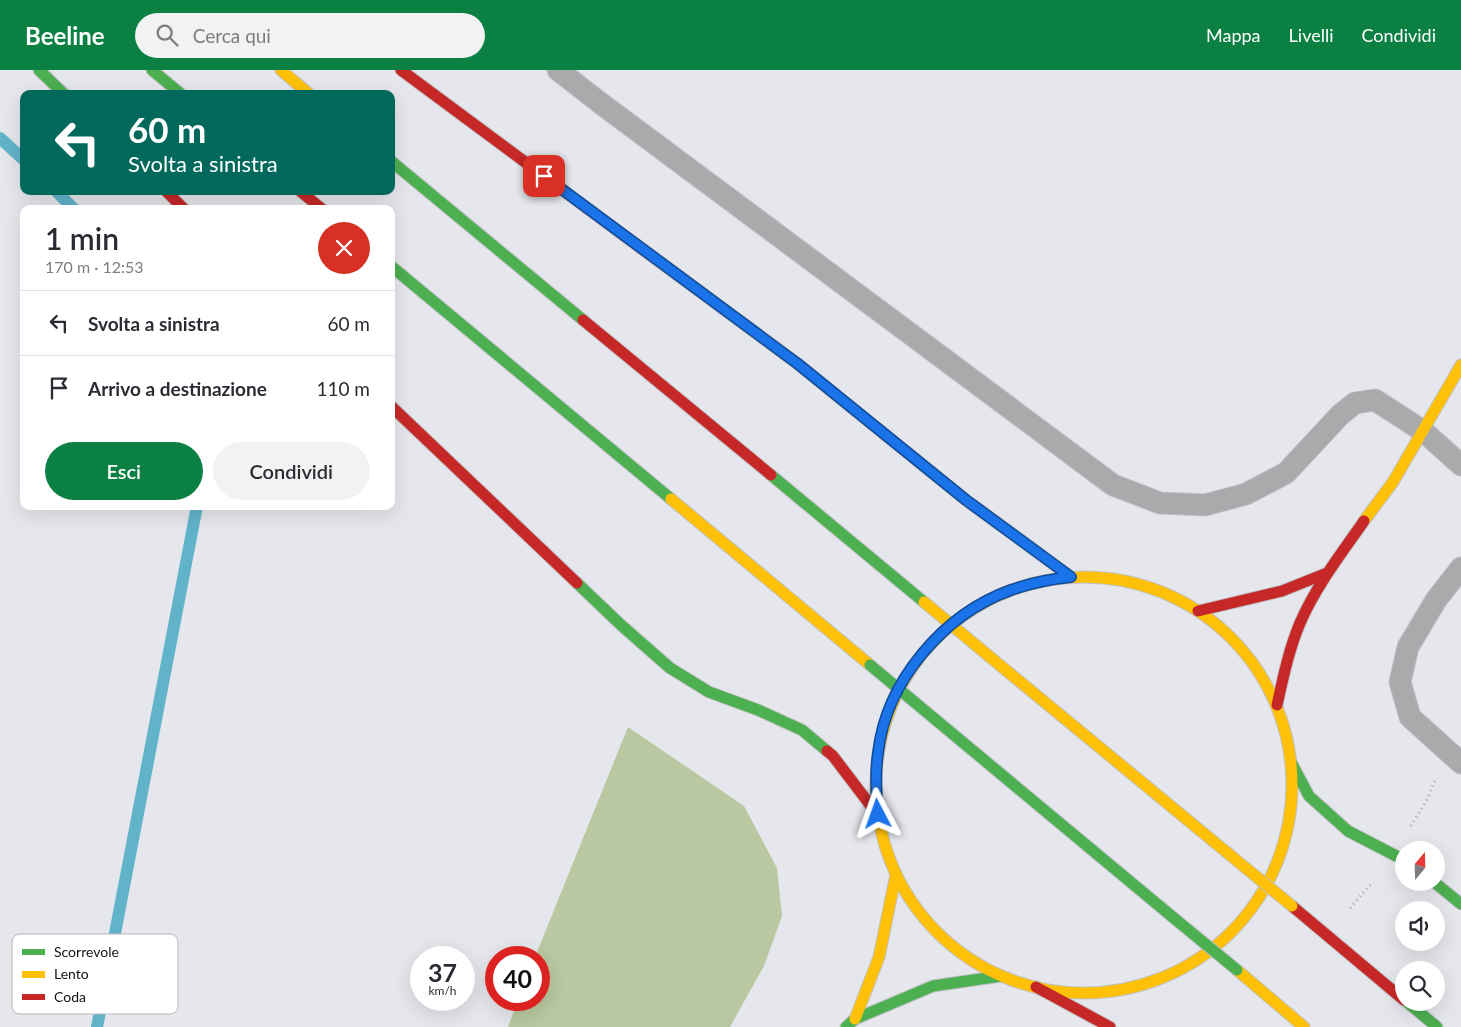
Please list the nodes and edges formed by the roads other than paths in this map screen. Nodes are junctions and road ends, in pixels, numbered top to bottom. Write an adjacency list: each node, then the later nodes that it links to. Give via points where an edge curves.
1 (39, 70): 6 (main road)
2 (152, 70): 7 (main road)
3 (280, 70): 8 (main road)
4 (401, 70): 21 (main road, via 798,364 966,500)
5 (558, 70): 17 (lane, via 1113,485 1160,503 1205,505 1246,494 1286,473 1355,403 1375,400)
6 (60, 90)
7 (176, 90)
8 (304, 90)
9 (395, 164): 33 (main road, bridge)
10 (170, 195): 12 (main road)
11 (305, 195): 13 (main road)
12 (180, 205)
13 (317, 205)
14 (395, 269): 37 (main road, bridge)
15 (1461, 365): 17 (main road)
16 (395, 410): 26 (main road, via 670,668 709,692 802,730 834,756)
17 (1423, 431): 18 (lane); 20 (main road, via 1393,482)
18 (1461, 465)
19 (1461, 568): 24 (lane, via 1436,600 1408,647 1400,682 1410,717)
20 (1327, 573): 22 (main road, via 1282,592); 23 (main road, via 1300,624)
21 (1071, 577): 22 (main road, via 1124,580 1175,597); 26 (main road, via 1040,581 982,603 956,620 928,647 897,692 885,721 878,751)
22 (1198, 611): 23 (main road, via 1223,629 1244,652)
23 (1277, 705): 25 (main road)
24 (1454, 756)
25 (1292, 764): 27 (main road, via 1309,796 1348,832); 32 (main road, via 1288,830 1278,861 1264,891 1245,918 1222,941 1195,962 1166,977 1134,987 1068,992)
26 (878, 814): 28 (main road, via 884,845)
27 (1395, 856)
28 (896, 874): 31 (main road, via 914,906 939,934 968,958); 35 (main road, via 879,957)
29 (1445, 891): 30 (main road)
30 (1461, 904)
31 (1001, 976): 32 (main road); 35 (main road, via 933,986)
32 (1036, 987): 36 (main road)
33 (1395, 992)
34 (1418, 1011): 38 (main road)
35 (851, 1023)
36 (1110, 1027)
37 (1304, 1027)
38 (1437, 1027)

